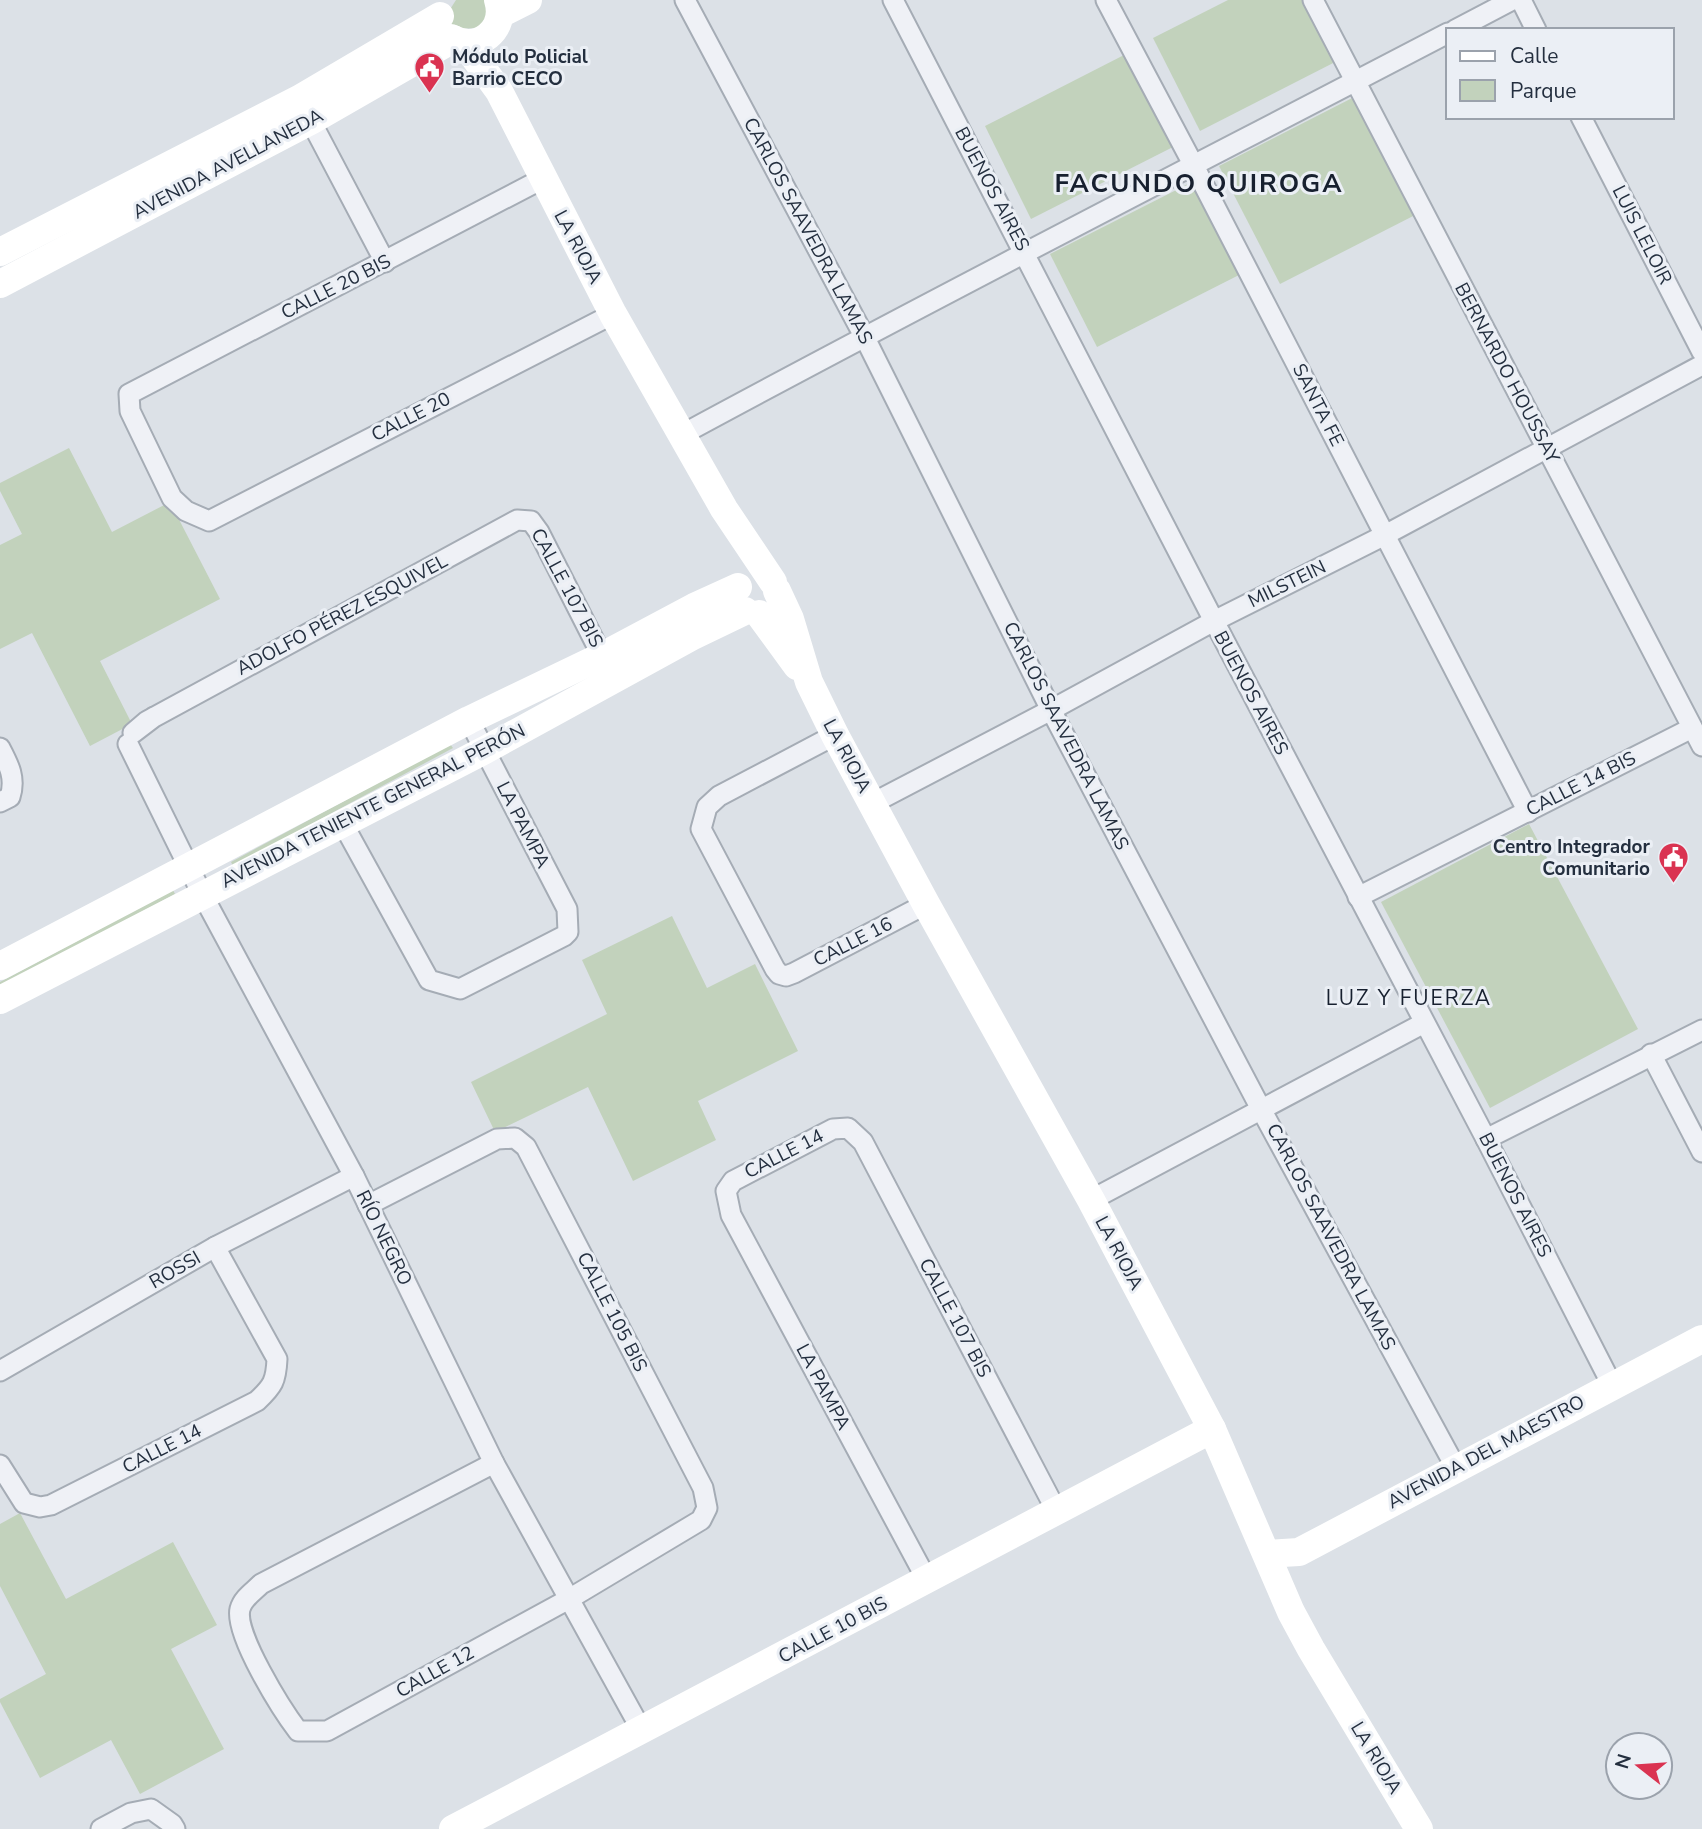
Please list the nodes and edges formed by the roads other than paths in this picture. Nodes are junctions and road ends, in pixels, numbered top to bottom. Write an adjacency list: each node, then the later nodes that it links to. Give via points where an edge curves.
1 (528, 0): 8 (main road)
2 (685, 0): 24 (street, CARLOS SAAVEDRA LAMAS)
3 (893, 0): 19 (street, BUENOS AIRES)
4 (1105, 0): 17 (street, SANTA FE)
5 (1314, 0): 13 (street, BERNARDO HOUSSAY)
6 (1512, 0): 10 (street)
7 (1521, 0): 11 (street)
8 (496, 16): 9 (main road, AVENIDA AVELLANEDA, via 487,38 477,43); 14 (main road, LA RIOJA)
9 (450, 25): 14 (main road, LA RIOJA); 15 (main road, AVENIDA AVELLANEDA)
10 (1459, 28)
11 (1535, 28)
12 (1446, 34): 13 (street)
13 (1354, 82): 17 (street); 28 (street, BERNARDO HOUSSAY)
14 (499, 91): 18 (main road, LA RIOJA)
15 (305, 110): 20 (main road, AVENIDA AVELLANEDA); 21 (street); 22 (main road, AVENIDA AVELLANEDA)
16 (1582, 119): 25 (street, LUIS LELOIR)
17 (1194, 166): 19 (street); 32 (street, SANTA FE)
18 (542, 179): 21 (street, CALLE 20 BIS); 23 (main road, LA RIOJA)
19 (1025, 251): 24 (street); 35 (street, BUENOS AIRES)
20 (0, 252)
21 (385, 262): 30 (street, CALLE 20 BIS, via 129,394 130,411 172,498 186,511)
22 (0, 284)
23 (613, 314): 27 (main road, LA RIOJA); 30 (street, CALLE 20)
24 (864, 336): 27 (street); 38 (street, CARLOS SAAVEDRA LAMAS)
25 (1702, 352)
26 (1702, 365): 28 (street, MILSTEIN)
27 (683, 434): 29 (main road, LA RIOJA)
28 (1546, 448): 32 (street, MILSTEIN); 41 (street, BERNARDO HOUSSAY)
29 (724, 509): 33 (main road, LA RIOJA); 34 (main road, LA RIOJA)
30 (209, 521)
31 (531, 521): 36 (street, CALLE 107 BIS); 39 (street, ADOLFO PÉREZ ESQUIVEL, via 517,520)
32 (1385, 536): 35 (street, MILSTEIN); 49 (street, SANTA FE)
33 (775, 587): 34 (main road, via 774,604 765,613); 37 (main road, LA RIOJA)
34 (746, 599): 36 (main road, AVENIDA TENIENTE GENERAL PERÓN, via 694,607); 37 (main road, LA RIOJA); 46 (main road, AVENIDA TENIENTE GENERAL PERÓN, via 691,637)
35 (1214, 621): 38 (street, MILSTEIN); 53 (street, BUENOS AIRES)
36 (602, 656): 40 (main road, AVENIDA TENIENTE GENERAL PERÓN)
37 (809, 682): 42 (main road, LA RIOJA)
38 (1051, 710): 48 (street, MILSTEIN); 60 (street, CARLOS SAAVEDRA LAMAS)
39 (154, 717)
40 (469, 720): 46 (street, LA PAMPA); 51 (main road, AVENIDA TENIENTE GENERAL PERÓN)
41 (1692, 728): 44 (street, BERNARDO HOUSSAY); 49 (street, CALLE 14 BIS)
42 (835, 735): 48 (main road, LA RIOJA); 54 (street, CALLE 16, via 719,796 707,807 701,828 779,974 794,973)
43 (128, 744): 51 (street, RÍO NEGRO)
44 (1702, 746)
45 (0, 748): 47 (street, via 14,783)
46 (485, 750): 50 (main road, AVENIDA TENIENTE GENERAL PERÓN); 50 (street, LA PAMPA, via 567,909 568,932 564,936 460,989 429,980)
47 (5, 799)
48 (873, 803): 54 (main road, LA RIOJA)
49 (1528, 812): 53 (street, CALLE 14 BIS)
50 (343, 824): 52 (main road, AVENIDA TENIENTE GENERAL PERÓN)
51 (188, 867): 52 (street, RÍO NEGRO); 55 (main road, AVENIDA TENIENTE GENERAL PERÓN)
52 (202, 894): 56 (main road, AVENIDA TENIENTE GENERAL PERÓN); 64 (street, RÍO NEGRO)
53 (1358, 897): 57 (street, BUENOS AIRES)
54 (926, 904): 66 (main road, LA RIOJA)
55 (0, 966)
56 (0, 1000)
57 (1424, 1023): 60 (street); 62 (street, BUENOS AIRES)
58 (1702, 1030): 59 (street)
59 (1651, 1054): 62 (street); 63 (street)
60 (1262, 1111): 66 (street); 75 (street, CARLOS SAAVEDRA LAMAS)
61 (848, 1128): 65 (street, CALLE 14, via 833,1129 799,1146 733,1181); 77 (street, CALLE 107 BIS, via 863,1142)
62 (1486, 1139): 71 (street, BUENOS AIRES)
63 (1702, 1152)
64 (354, 1176): 67 (street, RÍO NEGRO); 68 (street, ROSSI)
65 (726, 1191): 79 (street, LA PAMPA, via 731,1216)
66 (1091, 1200): 72 (main road, LA RIOJA)
67 (368, 1205): 73 (street, RÍO NEGRO); 76 (street, CALLE 105 BIS, via 497,1139 515,1138 526,1147 703,1488)
68 (215, 1247): 70 (street, ROSSI); 74 (street, CALLE 14, via 277,1359 276,1378 269,1390 257,1401 51,1505 24,1503)
69 (1702, 1339): 71 (main road, AVENIDA DEL MAESTRO)
70 (0, 1371)
71 (1612, 1385): 75 (main road, AVENIDA DEL MAESTRO)
72 (1212, 1429): 77 (main road, CALLE 10 BIS); 78 (main road, LA RIOJA)
73 (494, 1463): 80 (street, RÍO NEGRO); 80 (street, CALLE 12, via 261,1584 244,1600 239,1613 270,1689 298,1731 327,1731)
74 (0, 1465)
75 (1455, 1468): 78 (main road, AVENIDA DEL MAESTRO, via 1299,1552)
76 (708, 1508): 80 (street, CALLE 12, via 701,1520)
77 (1057, 1512): 79 (main road, CALLE 10 BIS)
78 (1267, 1554): 85 (main road, LA RIOJA, via 1311,1649)
79 (927, 1580): 81 (main road, CALLE 10 BIS)
80 (569, 1599): 81 (street, RÍO NEGRO)
81 (642, 1731): 84 (main road, CALLE 10 BIS)
82 (101, 1829): 83 (street, via 131,1813 151,1809)
83 (175, 1829)
84 (453, 1829)
85 (1419, 1829)

